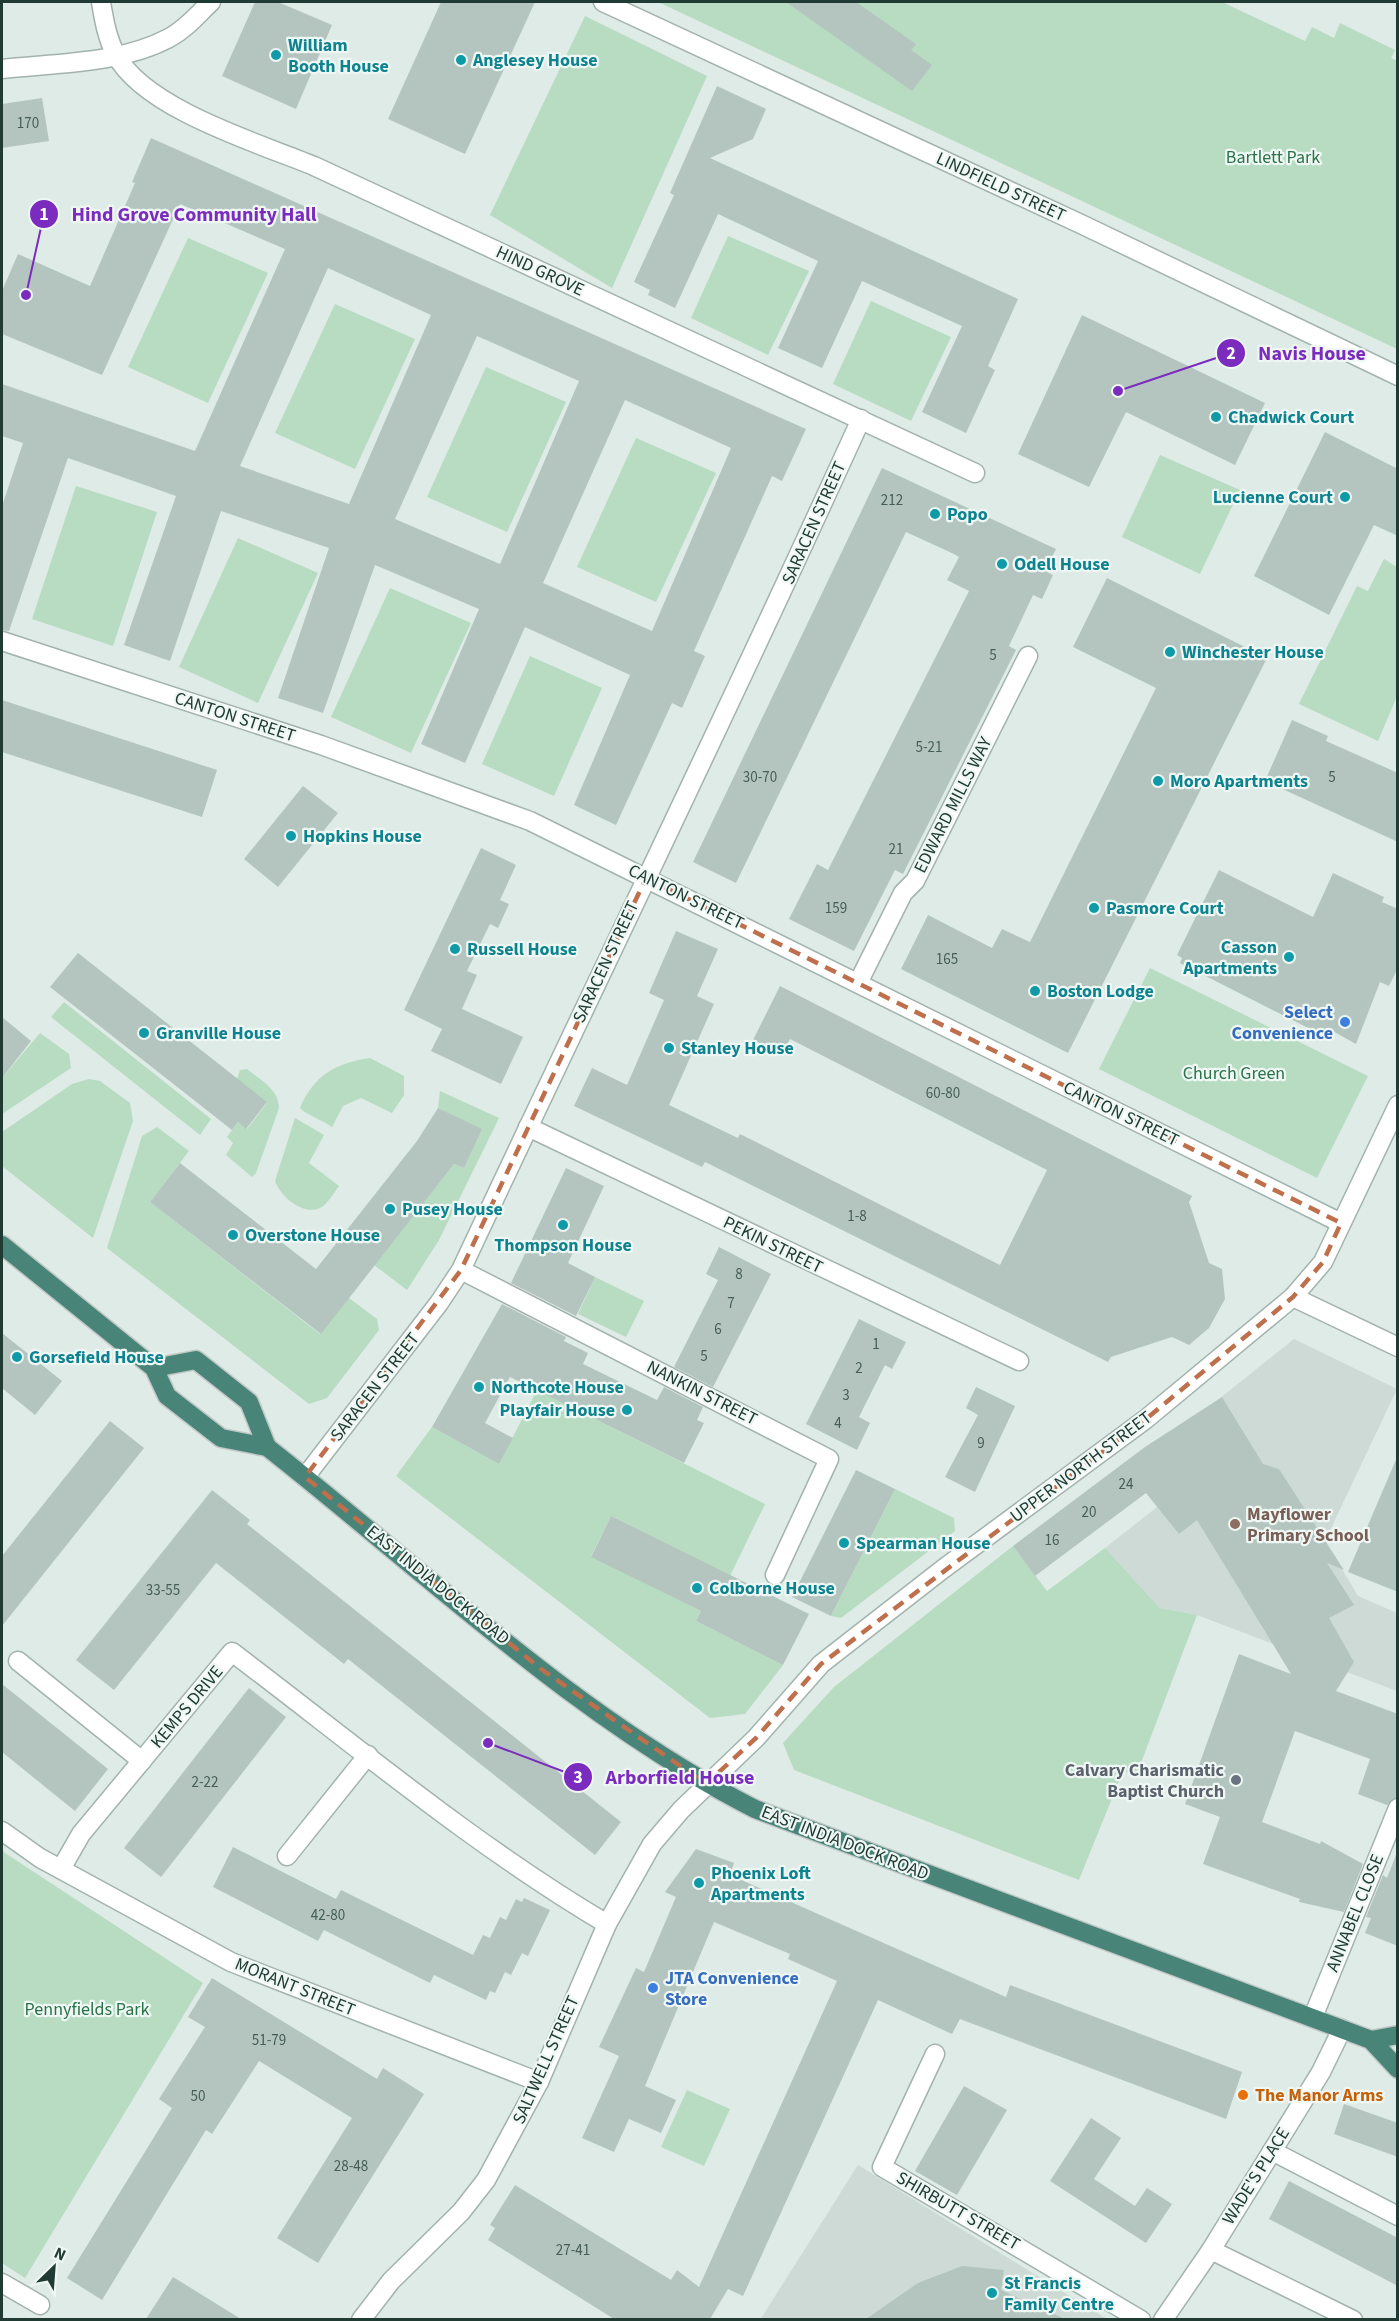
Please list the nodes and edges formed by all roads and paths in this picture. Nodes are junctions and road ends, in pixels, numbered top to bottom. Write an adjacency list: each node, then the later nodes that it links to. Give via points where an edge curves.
1 (101, 2): 4 (street, HIND GROVE)
2 (211, 2): 4 (street, via 171,38)
3 (603, 2): 6 (street, LINDFIELD STREET)
4 (116, 55): 5 (street); 7 (street, HIND GROVE, via 130,75 160,99 314,166)
5 (2, 69)
6 (1398, 376)
7 (861, 419): 8 (street, HIND GROVE); 11 (street, SARACEN STREET, via 751,662)
8 (975, 473)
9 (2, 641): 11 (street, CANTON STREET, via 461,795 530,821)
10 (1028, 656): 12 (street, EDWARD MILLS WAY, via 915,882 903,893)
11 (646, 878): 12 (street, CANTON STREET); 14 (street, SARACEN STREET)
12 (858, 983): 15 (street, CANTON STREET)
13 (1398, 1105): 15 (street, UPPER NORTH STREET)
14 (528, 1127): 17 (street, SARACEN STREET); 20 (street, PEKIN STREET)
15 (1341, 1223): 18 (street, UPPER NORTH STREET, via 1323,1262)
16 (2, 1245): 21 (highway, EAST INDIA DOCK ROAD)
17 (461, 1270): 23 (street, SARACEN STREET); 24 (street, NANKIN STREET, via 829,1459)
18 (1293, 1297): 19 (street); 28 (street, UPPER NORTH STREET, via 1146,1419 821,1664 756,1738)
19 (1398, 1347)
20 (1019, 1361)
21 (154, 1368): 22 (highway, EAST INDIA DOCK ROAD, via 167,1396 221,1438); 22 (highway, EAST INDIA DOCK ROAD, via 196,1360 249,1402)
22 (267, 1447): 23 (highway, EAST INDIA DOCK ROAD)
23 (305, 1477): 28 (highway, EAST INDIA DOCK ROAD, via 563,1686)
24 (775, 1575)
25 (18, 1661): 27 (street)
26 (368, 1755): 27 (street, KEMPS DRIVE, via 232,1652); 31 (street); 33 (street, KEMPS DRIVE, via 564,1898)
27 (142, 1761): 32 (street, KEMPS DRIVE, via 81,1834)
28 (706, 1784): 33 (street, SALTWELL STREET, via 652,1844); 34 (highway, EAST INDIA DOCK ROAD, via 793,1824)
29 (1398, 1808): 34 (street, ANNABEL CLOSE)
30 (2, 1831): 32 (street, MORANT STREET)
31 (287, 1856)
32 (61, 1869): 40 (street, MORANT STREET, via 231,1962)
33 (608, 1924): 40 (street, SALTWELL STREET)
34 (1312, 2017): 35 (highway, EAST INDIA DOCK ROAD)
35 (1342, 2029): 37 (highway, EAST INDIA DOCK ROAD); 41 (street, WADE'S PLACE, via 1321,2072)
36 (1398, 2035): 37 (highway)
37 (1371, 2040): 39 (highway, EAST INDIA DOCK ROAD)
38 (936, 2054): 47 (street, SHIRBUTT STREET, via 882,2167)
39 (1398, 2069)
40 (539, 2082): 46 (street, SALTWELL STREET, via 486,2180 391,2281)
41 (1272, 2151): 42 (street); 43 (street, WADE'S PLACE)
42 (1398, 2216)
43 (1211, 2250): 48 (street, WADE'S PLACE); 49 (street)
44 (2, 2283): 45 (street)
45 (40, 2305)
46 (361, 2319)
47 (1142, 2319)
48 (1163, 2319)
49 (1353, 2319)

